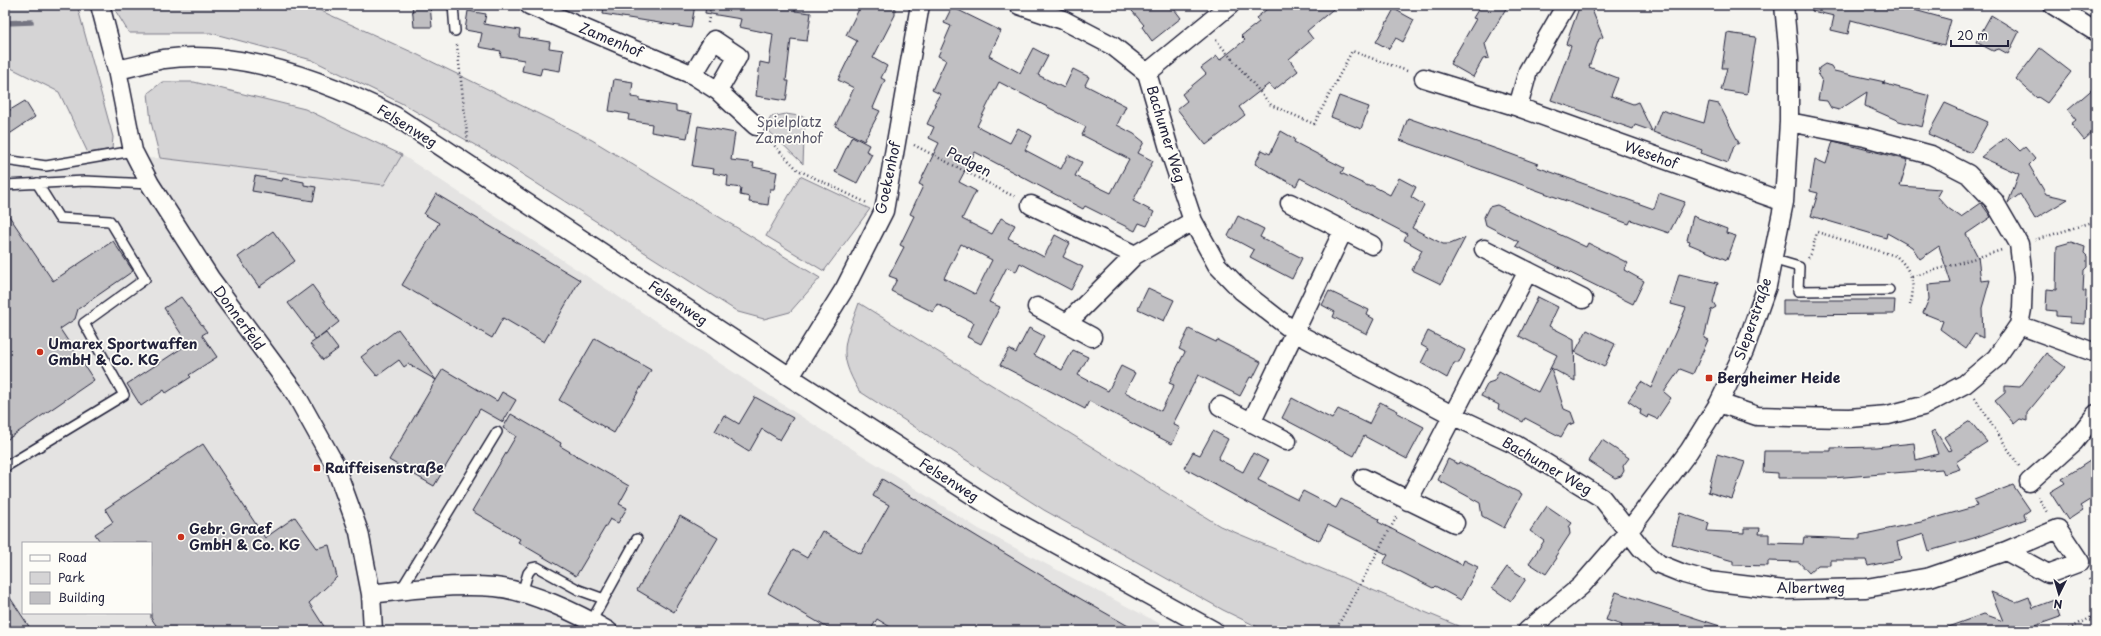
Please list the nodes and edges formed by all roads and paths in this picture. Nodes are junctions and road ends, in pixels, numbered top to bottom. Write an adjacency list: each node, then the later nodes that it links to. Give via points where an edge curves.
1 (100, 5): 13 (street, Donnerfeld)
2 (453, 5): 11 (lane)
3 (529, 5): 15 (street, Zamenhof)
4 (920, 5): 21 (street, Goekenhof)
5 (1018, 5): 14 (street, Bachumer Weg, via 1063,20 1106,42)
6 (1230, 5): 10 (street)
7 (1566, 5): 18 (street, via 1528,71)
8 (1784, 5): 19 (street, Sleperstraße, via 1789,58)
9 (2053, 5): 12 (street)
10 (1205, 27): 14 (street); 16 (path, via 1272,105 1314,124 1352,51)
11 (455, 31): 24 (path)
12 (2096, 32)
13 (117, 70): 22 (street, Donnerfeld); 24 (street, Felsenweg, via 165,59 210,58 249,63 308,79 353,95 395,116)
14 (1147, 73): 32 (street, Bachumer Weg)
15 (693, 76): 17 (street, Zamenhof); 17 (street, via 714,40 738,56)
16 (1424, 78): 18 (street, Wesehof)
17 (718, 92): 20 (street, Zamenhof)
18 (1518, 107): 28 (street, Wesehof)
19 (1789, 122): 28 (street, Sleperstraße); 35 (street, via 1865,137 1931,155 1968,174 1994,201)
20 (756, 126): 31 (path, via 798,170)
21 (897, 136): 30 (path, Padgen); 31 (street, Goekenhof)
22 (133, 151): 23 (lane, via 46,166); 26 (street, Donnerfeld)
23 (5, 160)
24 (471, 167): 52 (street, Felsenweg)
25 (37, 183): 26 (lane, via 85,181); 27 (lane); 61 (lane, via 59,218 110,221 145,279 84,323 124,395)
26 (150, 184): 72 (street, Donnerfeld, via 210,278 295,393 334,463 358,532)
27 (5, 185)
28 (1784, 202): 39 (street, Sleperstraße)
29 (1290, 203): 34 (street)
30 (1031, 206): 38 (street)
31 (884, 211): 52 (street, Goekenhof, via 845,288)
32 (1193, 221): 38 (street); 49 (street, Bachumer Weg, via 1217,265 1242,291)
33 (2096, 221): 35 (path)
34 (1343, 231): 36 (street); 49 (street)
35 (2019, 244): 42 (path); 48 (street, via 2023,276)
36 (1372, 245)
37 (1484, 249): 41 (street)
38 (1135, 255): 47 (street)
39 (1772, 259): 40 (lane); 54 (street, Sleperstraße, via 1767,286 1744,351)
40 (1799, 267): 42 (path, via 1811,254 1817,232 1896,256 1904,263); 43 (lane, via 1798,291)
41 (1528, 271): 44 (street); 57 (street)
42 (1912, 277): 45 (path, via 1913,296)
43 (1889, 290)
44 (1583, 299)
45 (1910, 305)
46 (1037, 307): 47 (street)
47 (1067, 323): 50 (street)
48 (2019, 325): 51 (street); 53 (street, via 1996,358)
49 (1296, 334): 57 (street, Bachumer Weg); 58 (street)
50 (1092, 337)
51 (2096, 353)
52 (790, 378): 78 (street, Felsenweg, via 1002,514)
53 (1965, 384): 54 (street, via 1923,406 1888,415 1849,418 1757,416); 63 (path)
54 (1719, 403): 67 (street, Sleperstraße, via 1689,451)
55 (1220, 406): 58 (street)
56 (2096, 414): 63 (street, via 2074,442)
57 (1454, 416): 64 (street); 67 (street, Bachumer Weg, via 1516,445 1602,498)
58 (1251, 423): 60 (street)
59 (497, 432): 70 (lane)
60 (1287, 441)
61 (5, 467)
62 (1363, 478): 64 (street)
63 (2029, 482): 66 (path)
64 (1407, 500): 65 (street); 79 (path)
65 (1455, 523)
66 (2058, 530): 69 (street, Albertweg); 69 (street, via 2080,562 2048,574)
67 (1628, 532): 69 (street, Albertweg, via 1659,564 1684,574 1709,581 1784,590 1866,588 1930,577); 80 (street, Sleperstraße, via 1581,586)
68 (636, 539): 73 (lane)
69 (2006, 551)
70 (400, 591): 71 (street, via 450,586 496,587); 72 (street)
71 (522, 593): 73 (lane, via 528,573 537,567 579,590); 75 (street)
72 (371, 594): 76 (street, Donnerfeld)
73 (604, 599): 75 (lane)
74 (2096, 615): 81 (path)
75 (591, 622): 77 (street)
76 (373, 631)
77 (608, 631)
78 (1214, 631)
79 (1335, 631)
80 (1527, 631)
81 (2065, 631)

